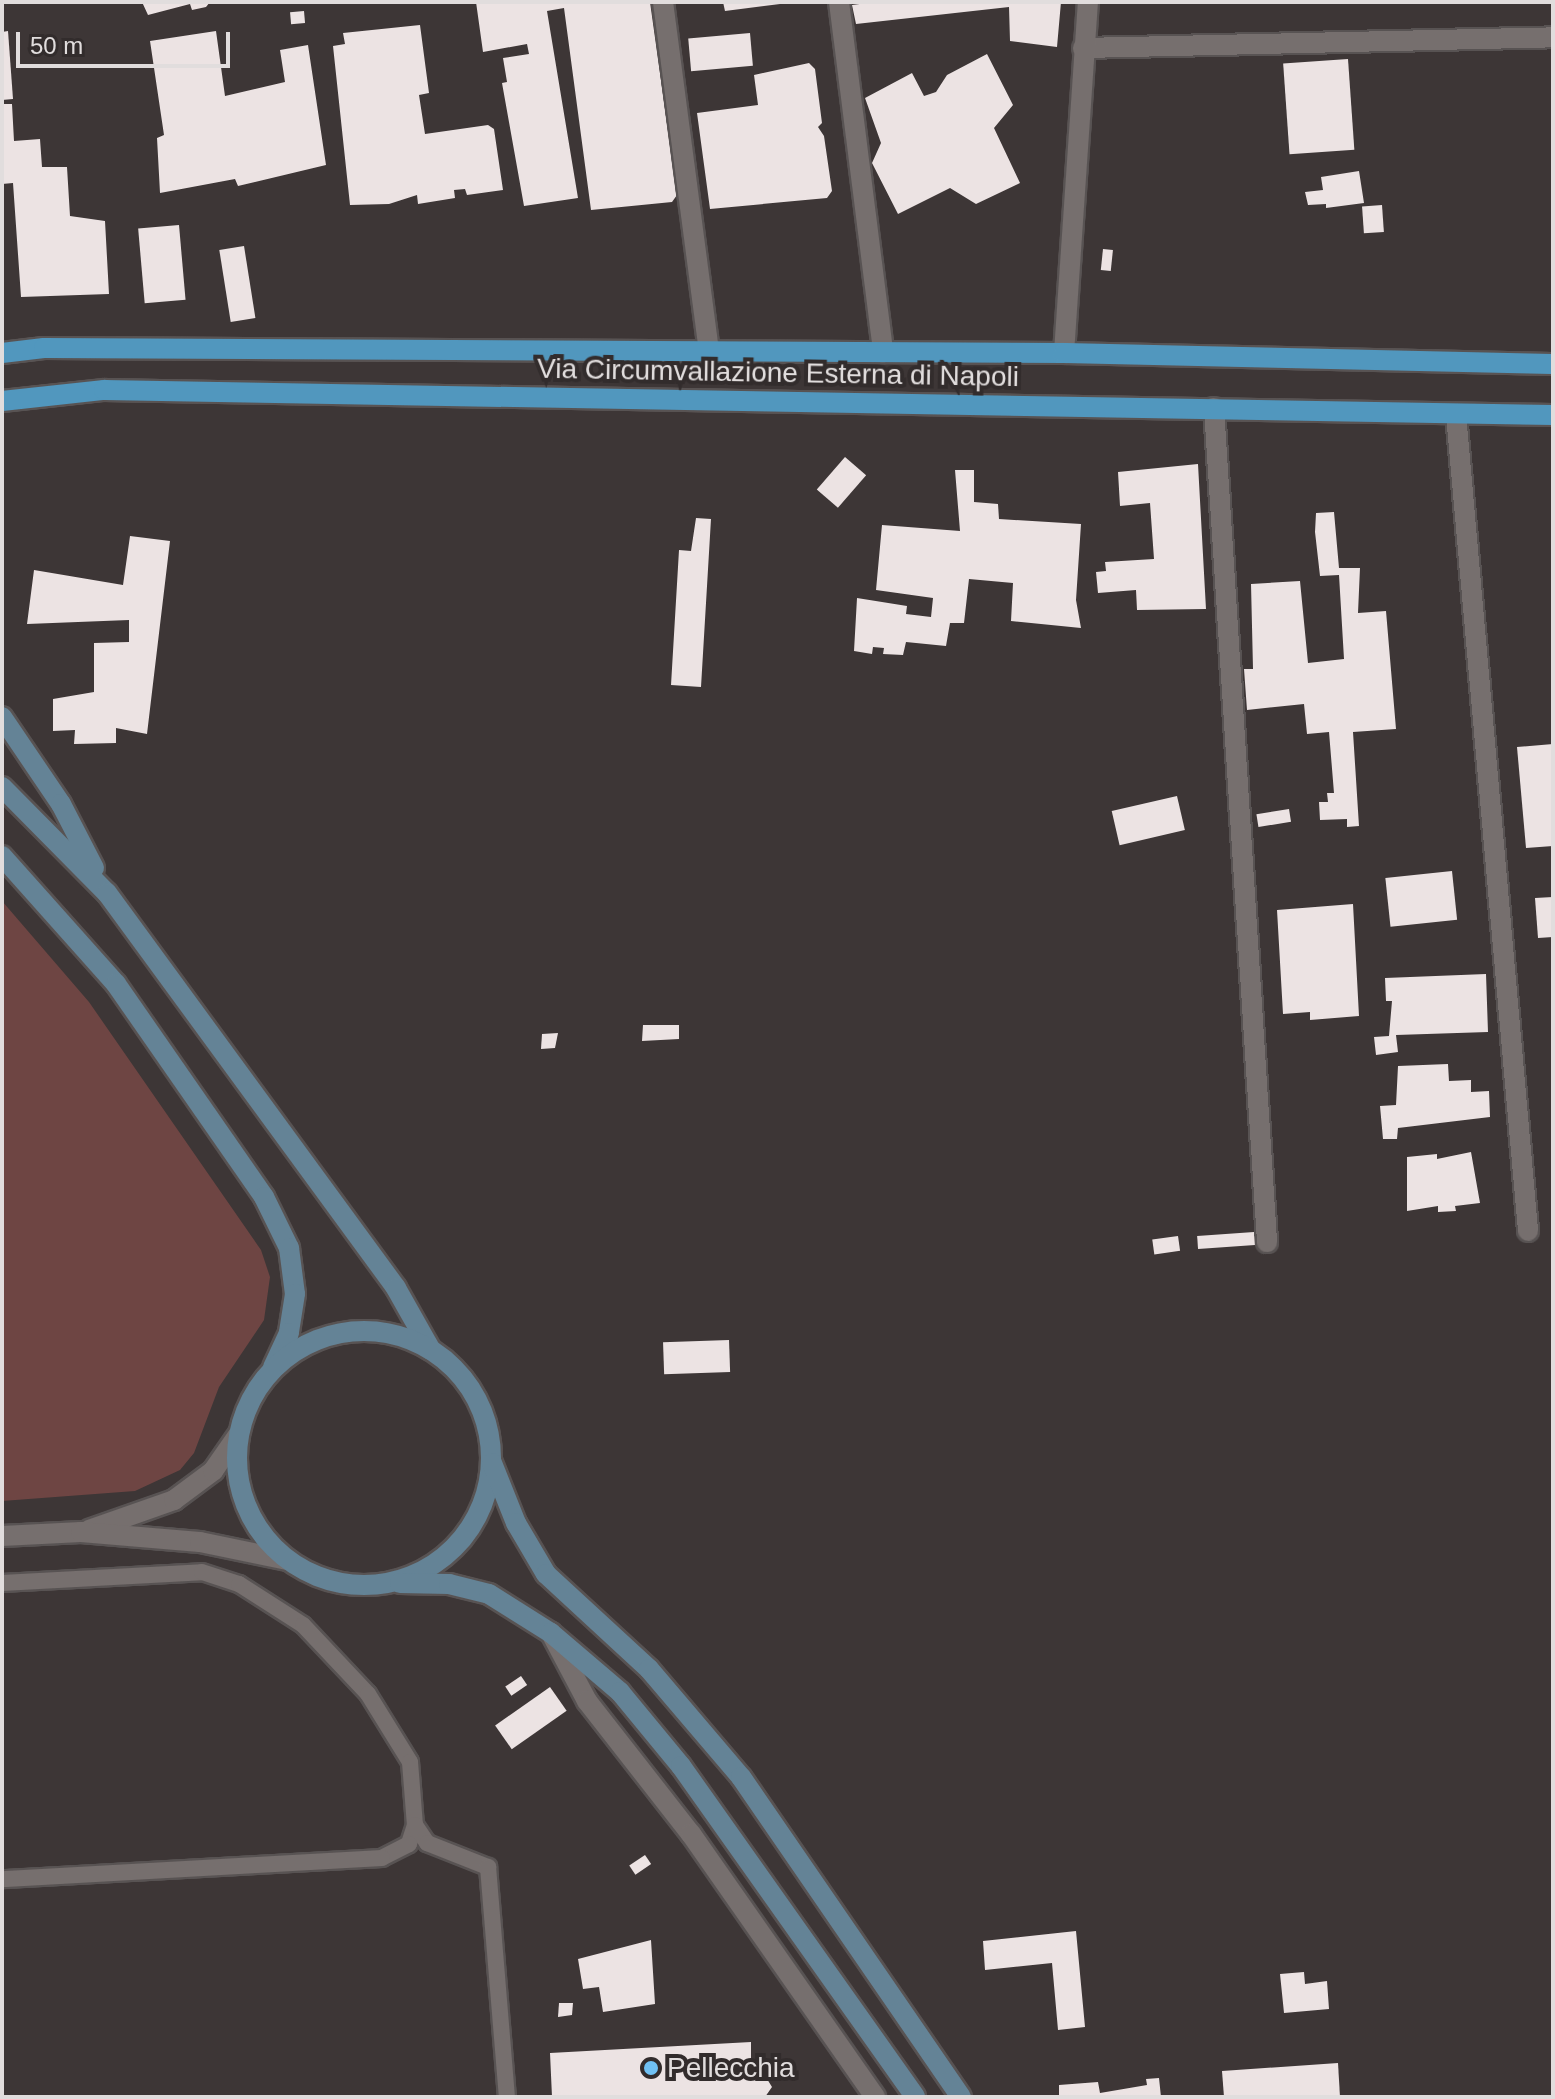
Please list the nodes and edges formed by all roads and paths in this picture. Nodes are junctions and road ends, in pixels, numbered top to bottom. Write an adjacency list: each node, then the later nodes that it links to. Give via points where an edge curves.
1 (663, 2): 8 (street)
2 (839, 2): 6 (street)
3 (1088, 2): 5 (street)
4 (1553, 37): 5 (street)
5 (1083, 48): 9 (street)
6 (883, 352): 8 (main road, Via Circumvallazione Esterna di Napoli); 9 (main road, Via Circumvallazione Esterna di Napoli)
7 (2, 353): 8 (main road, Via Circumvallazione Esterna di Napoli, via 44,348)
8 (709, 353)
9 (1064, 353): 10 (main road, Via Circumvallazione Esterna di Napoli)
10 (1553, 364)
11 (2, 401): 12 (main road, Via Circumvallazione Esterna di Napoli, via 104,390)
12 (1214, 408): 13 (main road, Via Circumvallazione Esterna di Napoli); 20 (street)
13 (1456, 414): 14 (main road, Via Circumvallazione Esterna di Napoli); 19 (street)
14 (1553, 415)
15 (2, 717): 18 (main road, via 61,804)
16 (2, 787): 18 (main road)
17 (2, 856): 22 (main road, via 116,984 264,1197 289,1248 295,1294 289,1333)
18 (107, 893): 21 (main road, via 388,1276)
19 (1528, 1231)
20 (1267, 1242)
21 (431, 1350): 22 (main road, via 392,1334 349,1332 307,1344); 24 (main road, via 458,1371 477,1399)
22 (272, 1369): 23 (main road, via 250,1400)
23 (238, 1435): 25 (street, via 213,1471 174,1500); 27 (main road, via 237,1470 245,1504 262,1535)
24 (492, 1463): 29 (main road, via 484,1503 462,1540 431,1567); 36 (main road, via 516,1523 546,1574 649,1669 741,1777)
25 (81, 1532): 26 (street); 27 (street, via 200,1542)
26 (2, 1536)
27 (287, 1560): 29 (main road, via 319,1577 355,1585)
28 (2, 1583): 31 (lane, via 202,1572 239,1584 303,1625 368,1694 410,1762)
29 (392, 1583): 30 (main road, via 449,1584 489,1594)
30 (551, 1633): 34 (street, via 587,1701 691,1834); 35 (main road, via 620,1692 681,1766)
31 (415, 1825): 32 (lane, via 409,1844 382,1858); 33 (lane, via 427,1843 488,1867)
32 (2, 1879)
33 (507, 2097)
34 (875, 2097)
35 (915, 2097)
36 (961, 2097)

